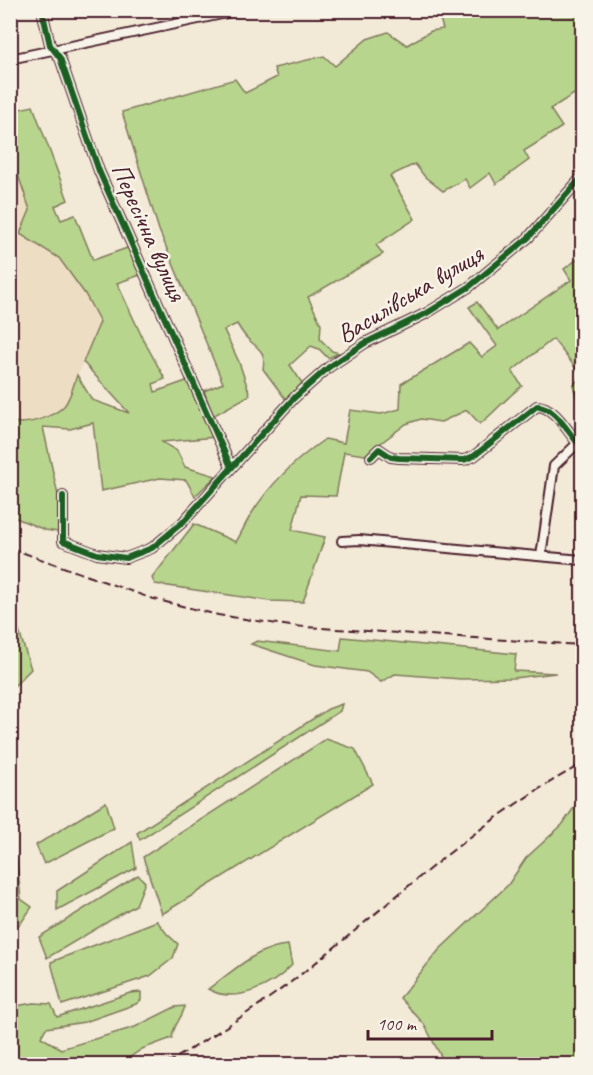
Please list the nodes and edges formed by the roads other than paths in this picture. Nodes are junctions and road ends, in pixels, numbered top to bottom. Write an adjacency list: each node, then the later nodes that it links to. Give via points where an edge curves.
1 (42, 10): 3 (street, Пересічна вулиця)
2 (241, 10): 3 (street)
3 (54, 52): 4 (street); 8 (street, Пересічна вулиця, via 60,58 99,171)
4 (10, 59)
5 (582, 177): 8 (street, Василівська вулиця, via 528,238 469,287 329,367 294,398)
6 (580, 441): 7 (street, via 544,406 537,406 464,460 391,457 379,449); 11 (street, via 554,466)
7 (371, 458)
8 (231, 467): 9 (street, Василівська вулиця, via 183,522 152,548 126,558 97,554 63,541)
9 (63, 496)
10 (342, 541): 11 (street)
11 (541, 556): 12 (street)
12 (582, 560)

